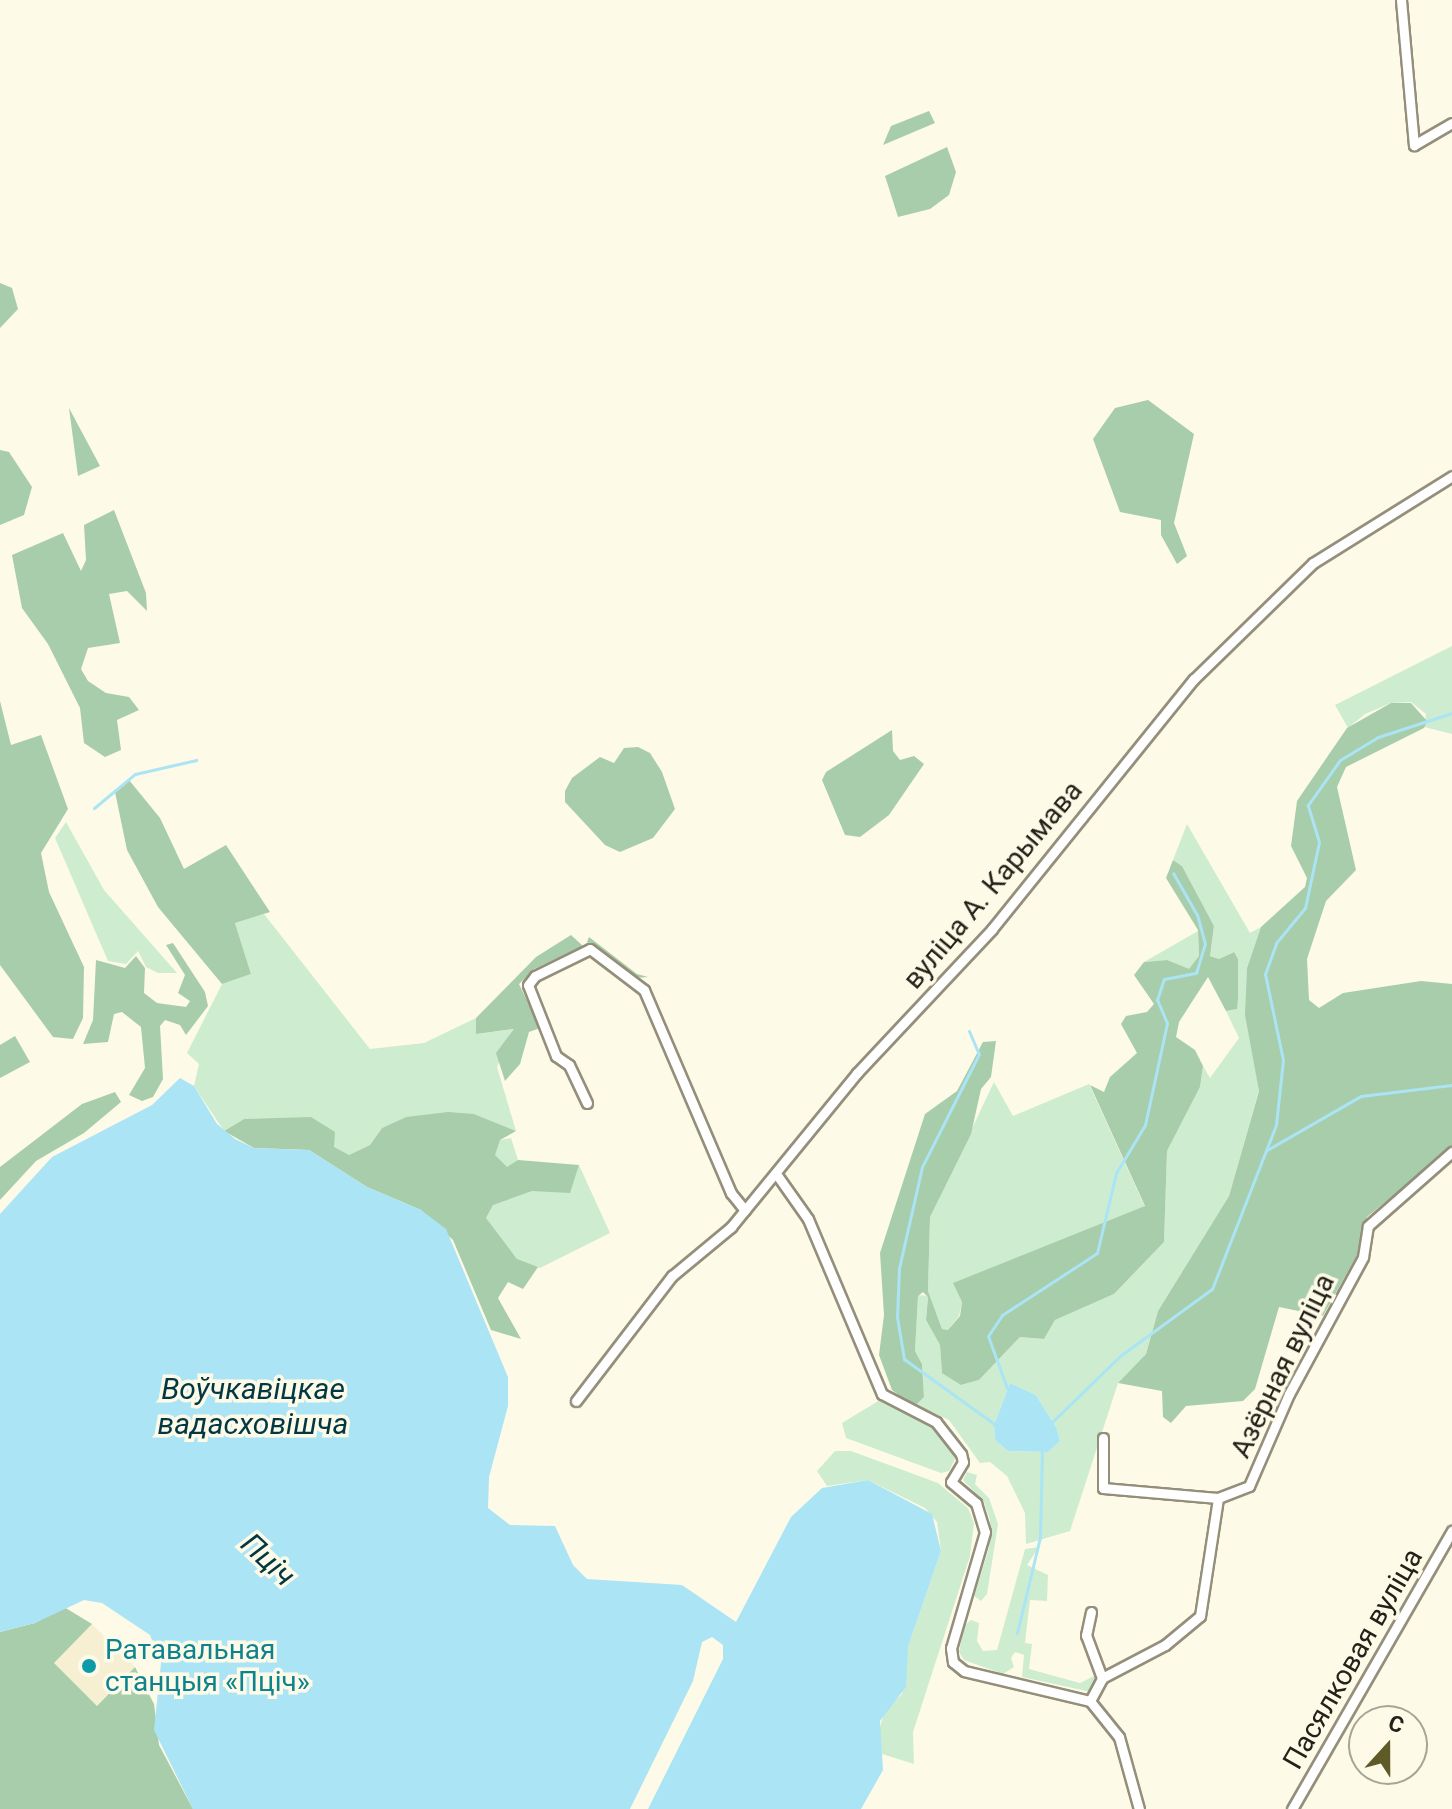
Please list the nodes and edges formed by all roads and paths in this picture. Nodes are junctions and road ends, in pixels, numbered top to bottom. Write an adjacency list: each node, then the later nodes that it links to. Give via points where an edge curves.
1 (1401, 0): 2 (street, via 1414,145)
2 (1452, 123)
3 (1452, 476): 6 (street, вуліца А. Карымава, via 1313,563 1254,616 1194,679 992,929 849,1082)
4 (587, 1103): 7 (street, via 569,1065 556,1056 528,985 535,976 590,949 644,990 731,1193)
5 (1452, 1152): 10 (street, Азёрная вуліца, via 1368,1226 1363,1257 1289,1394 1249,1486)
6 (777, 1175): 7 (street, вуліца А. Карымава); 14 (street, via 808,1219 882,1394 936,1422 961,1454 963,1462 951,1482 976,1503 985,1532 951,1648 953,1662 964,1671)
7 (745, 1210): 8 (street, вуліца А. Карымава, via 672,1276)
8 (576, 1401)
9 (1103, 1438): 10 (street, via 1103,1488)
10 (1218, 1498): 13 (street, via 1200,1616 1165,1645)
11 (1452, 1531): 16 (street, Пасялковая вуліца)
12 (1091, 1612): 13 (street, via 1086,1635)
13 (1102, 1678): 14 (street)
14 (1090, 1701): 15 (street, via 1119,1737)
15 (1139, 1809)
16 (1292, 1809)

